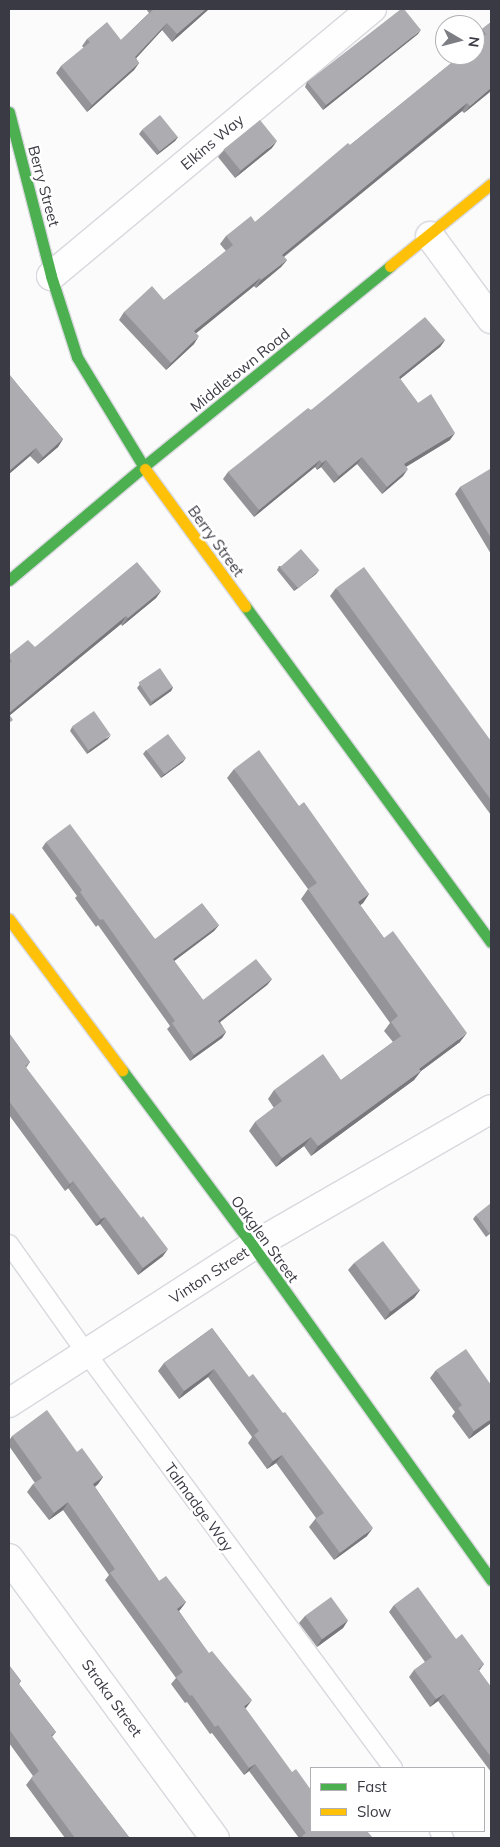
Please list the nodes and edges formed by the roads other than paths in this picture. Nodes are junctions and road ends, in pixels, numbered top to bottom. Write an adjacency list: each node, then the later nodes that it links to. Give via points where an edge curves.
1 (372, 9): 5 (street, Elkins Way)
2 (9, 112): 5 (street, Berry Street)
3 (491, 184): 4 (street, Middletown Road)
4 (430, 236): 6 (street); 7 (street, Middletown Road)
5 (51, 276): 7 (street, Berry Street, via 78,357)
6 (491, 319)
7 (143, 467): 8 (street, Middletown Road); 10 (street, Berry Street)
8 (9, 580)
9 (9, 919): 13 (street, Oakglen Street)
10 (491, 942)
11 (491, 1109): 13 (street, Vinton Street)
12 (9, 1244): 14 (lane, Talmadge Way)
13 (252, 1246): 14 (street, Vinton Street); 17 (street, Oakglen Street)
14 (87, 1354): 15 (street, Vinton Street); 18 (lane, Talmadge Way)
15 (9, 1403)
16 (9, 1558): 19 (street, Straka Street)
17 (491, 1580)
18 (392, 1767)
19 (215, 1838)

